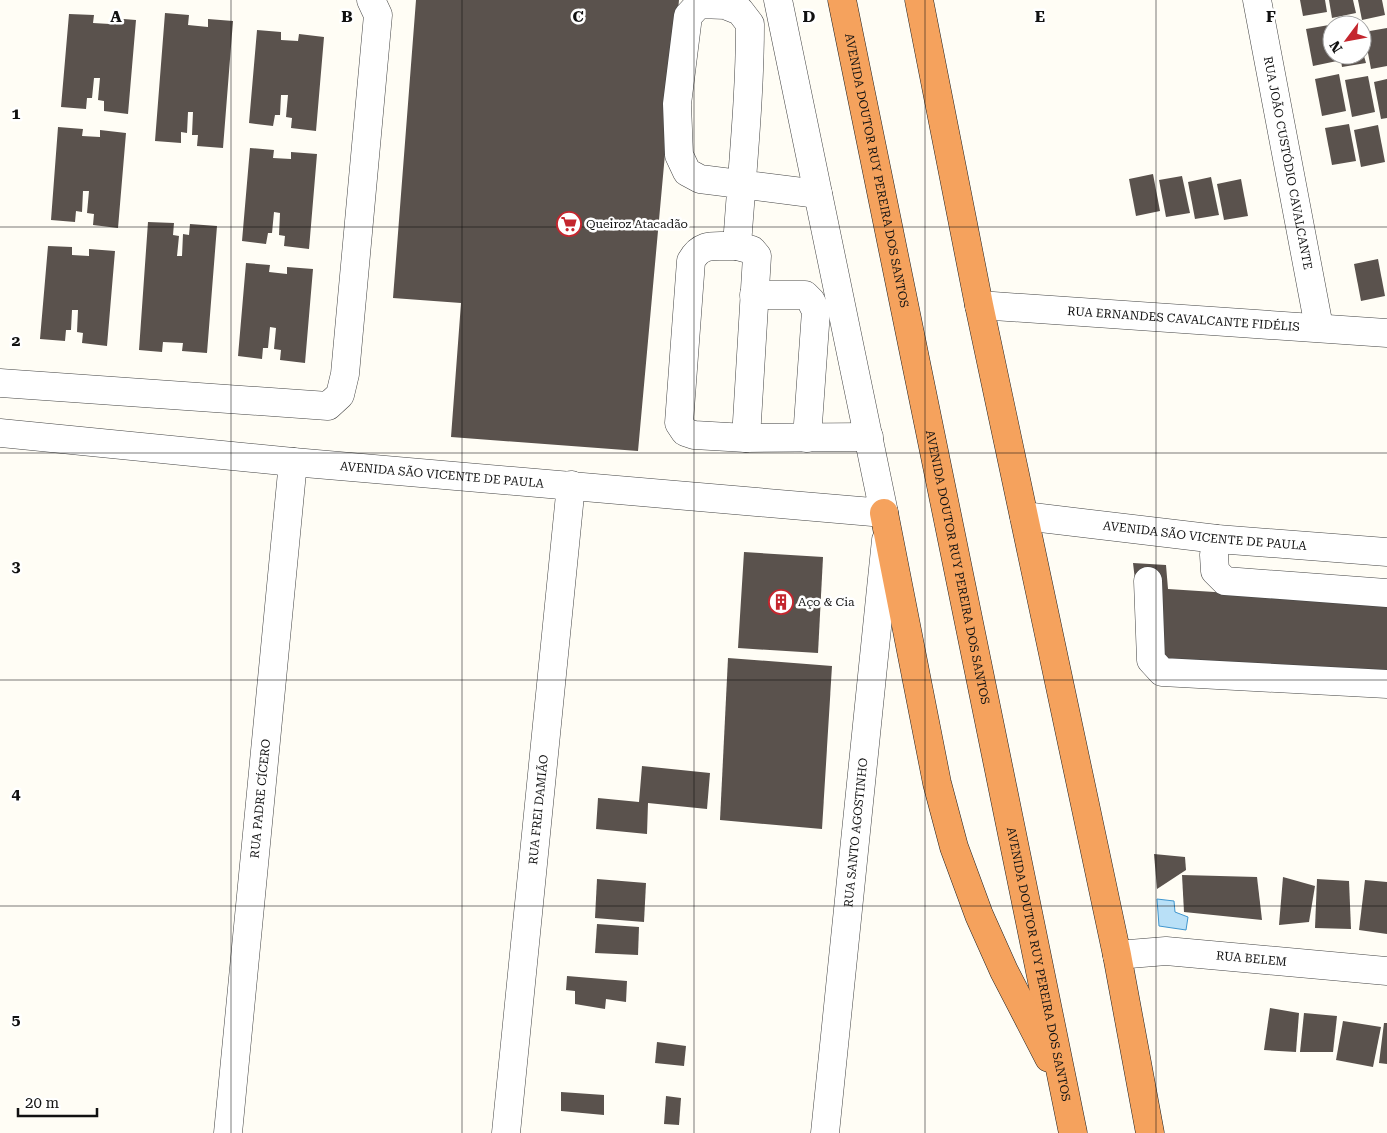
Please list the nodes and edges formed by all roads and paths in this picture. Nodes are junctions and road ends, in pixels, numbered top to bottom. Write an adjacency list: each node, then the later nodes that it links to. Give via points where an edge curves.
1 (372, 0): 13 (street, via 378,15 345,374 340,395 328,406)
2 (778, 0): 7 (street, RUA SANTO AGOSTINHO)
3 (842, 0): 29 (highway, AVENIDA DOUTOR RUY PEREIRA DOS SANTOS)
4 (919, 0): 10 (highway)
5 (1257, 0): 11 (street, RUA JOÃO CUSTÓDIO CAVALCANTE)
6 (741, 184): 6 (street, via 700,179 687,172 679,155 677,104 688,16 699,4 725,4 740,11 750,24); 7 (street); 8 (street)
7 (818, 194): 15 (street, RUA SANTO AGOSTINHO)
8 (737, 246): 9 (street, via 752,250 757,256); 16 (street, via 704,247 691,261 679,423 685,432 694,435)
9 (754, 295): 16 (street); 17 (street, via 806,295 816,311)
10 (979, 305): 11 (street, RUA ERNANDES CAVALCANTE FIDÉLIS); 20 (highway)
11 (1318, 327): 12 (street, RUA ERNANDES CAVALCANTE FIDÉLIS)
12 (1387, 333)
13 (0, 383)
14 (0, 433): 18 (street, AVENIDA SÃO VICENTE DE PAULA)
15 (868, 437): 17 (street); 21 (street, RUA SANTO AGOSTINHO)
16 (746, 438): 17 (street)
17 (807, 438)
18 (293, 462): 19 (street, AVENIDA SÃO VICENTE DE PAULA); 30 (street, RUA PADRE CÍCERO)
19 (572, 486): 21 (street, AVENIDA SÃO VICENTE DE PAULA); 31 (street, RUA FREI DAMIÃO)
20 (1024, 516): 22 (street, AVENIDA SÃO VICENTE DE PAULA); 27 (highway)
21 (886, 522): 29 (highway, via 937,782 954,847 1004,971); 32 (street, RUA SANTO AGOSTINHO)
22 (1217, 539): 23 (street, AVENIDA SÃO VICENTE DE PAULA); 25 (street, via 1215,570 1225,581)
23 (1387, 552)
24 (1148, 581): 26 (street, via 1151,660 1162,672)
25 (1387, 593)
26 (1387, 684)
27 (1117, 955): 28 (street, RUA BELEM, via 1166,951); 34 (highway)
28 (1387, 972)
29 (1062, 1084): 33 (highway, AVENIDA DOUTOR RUY PEREIRA DOS SANTOS)
30 (228, 1133)
31 (506, 1133)
32 (825, 1133)
33 (1073, 1133)
34 (1150, 1133)

